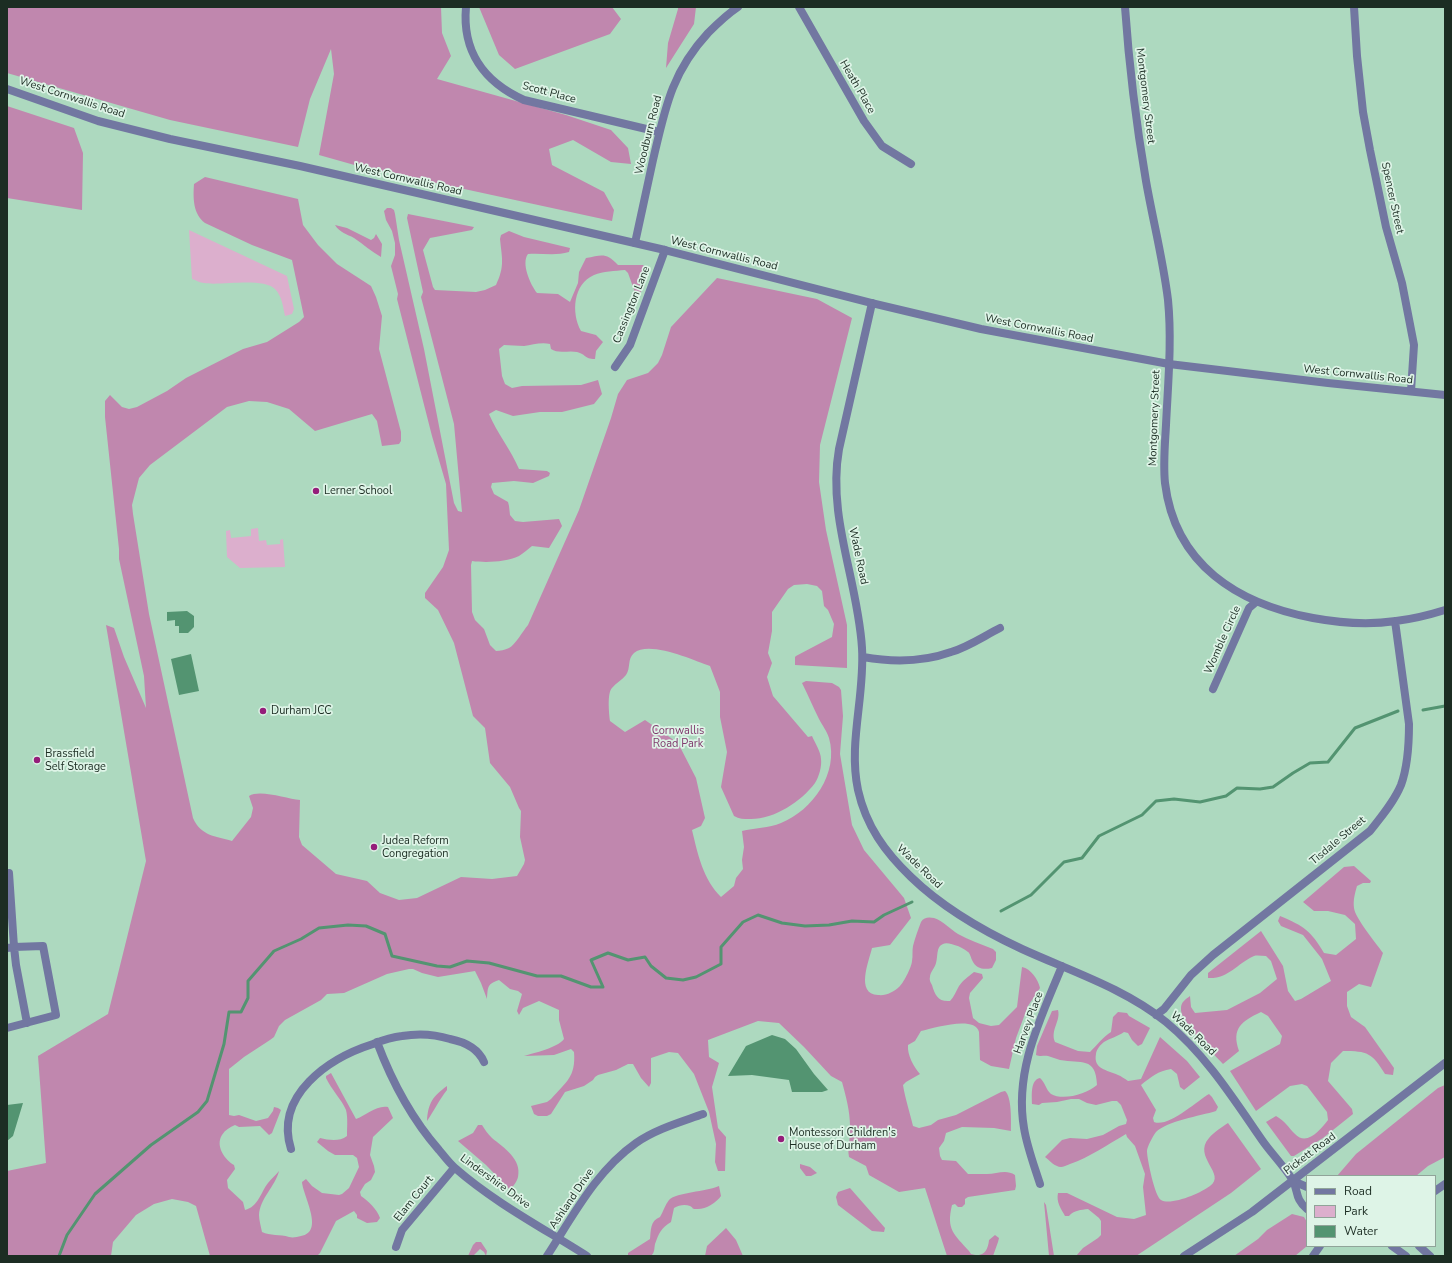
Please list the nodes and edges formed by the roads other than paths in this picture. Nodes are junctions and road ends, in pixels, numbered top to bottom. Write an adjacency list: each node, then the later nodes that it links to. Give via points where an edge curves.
1 (466, 7): 8 (street, Scott Place, via 466,32 470,47 486,74 497,85 524,100)
2 (738, 7): 6 (street, Woodburn Road)
3 (799, 7): 9 (street, Heath Place, via 873,135 882,146)
4 (1125, 7): 13 (street, Montgomery Street, via 1130,72 1140,146 1165,275 1169,315)
5 (1354, 7): 15 (street, Spencer Street, via 1364,120 1414,345)
6 (727, 10): 8 (street, Woodburn Road, via 681,69)
7 (7, 89): 10 (street, West Cornwallis Road, via 98,121 170,139)
8 (659, 132): 10 (street, Woodburn Road)
9 (911, 164)
10 (635, 243): 11 (street, West Cornwallis Road)
11 (665, 250): 12 (street, West Cornwallis Road); 14 (street, Cassington Lane, via 630,345)
12 (872, 303): 13 (street, West Cornwallis Road, via 1039,341); 21 (street, Wade Road, via 839,449 836,473 839,518 858,606)
13 (1169, 364): 15 (street, West Cornwallis Road); 17 (street, Montgomery Street, via 1164,473 1173,515 1190,550 1210,572 1236,592)
14 (615, 367)
15 (1411, 391): 16 (street, West Cornwallis Road)
16 (1445, 395)
17 (1256, 602): 19 (street, Montgomery Street, via 1274,609 1331,621); 22 (street, Womble Circle, via 1249,608)
18 (1445, 610): 19 (street, Montgomery Street)
19 (1395, 621): 26 (street, Tisdale Street, via 1409,724 1409,740 1401,784 1397,792 1370,831 1213,955)
20 (1000, 628): 21 (street, via 970,644 938,656 878,660)
21 (863, 657): 25 (street, Wade Road, via 855,771 868,819 886,852 919,885 957,915 1021,949)
22 (1213, 689)
23 (9, 873): 24 (street)
24 (11, 948): 27 (street); 27 (street, via 43,946 56,1015)
25 (1062, 966): 26 (street, Wade Road, via 1140,1004); 36 (street, Harvey Place, via 1032,1041 1023,1083 1024,1126)
26 (1156, 1015): 35 (street, Wade Road, via 1188,1042 1211,1068)
27 (27, 1023): 28 (street)
28 (7, 1028)
29 (377, 1042): 30 (street, via 403,1035 438,1035 467,1044); 33 (street, via 330,1063 302,1091 288,1122); 34 (street, Lindershire Drive, via 387,1070 406,1107)
30 (484, 1062)
31 (1445, 1062): 35 (street, Pickett Road)
32 (703, 1114): 41 (street, Ashland Drive, via 636,1142 618,1157 587,1193)
33 (291, 1149)
34 (454, 1168): 41 (street, Lindershire Drive, via 500,1202); 42 (street, Elam Court, via 402,1230)
35 (1293, 1181): 38 (street); 40 (street, via 1298,1200); 48 (street, Pickett Road, via 1252,1212)
36 (1040, 1184)
37 (1445, 1184): 39 (street)
38 (1306, 1187)
39 (1436, 1190)
40 (1306, 1208)
41 (558, 1238): 46 (street, Ashland Drive); 47 (street, Lindershire Drive)
42 (396, 1247)
43 (1319, 1247): 49 (street)
44 (1395, 1247): 50 (street)
45 (1420, 1247): 51 (street)
46 (547, 1256)
47 (587, 1256)
48 (1184, 1256)
49 (1313, 1256)
50 (1406, 1256)
51 (1430, 1256)

